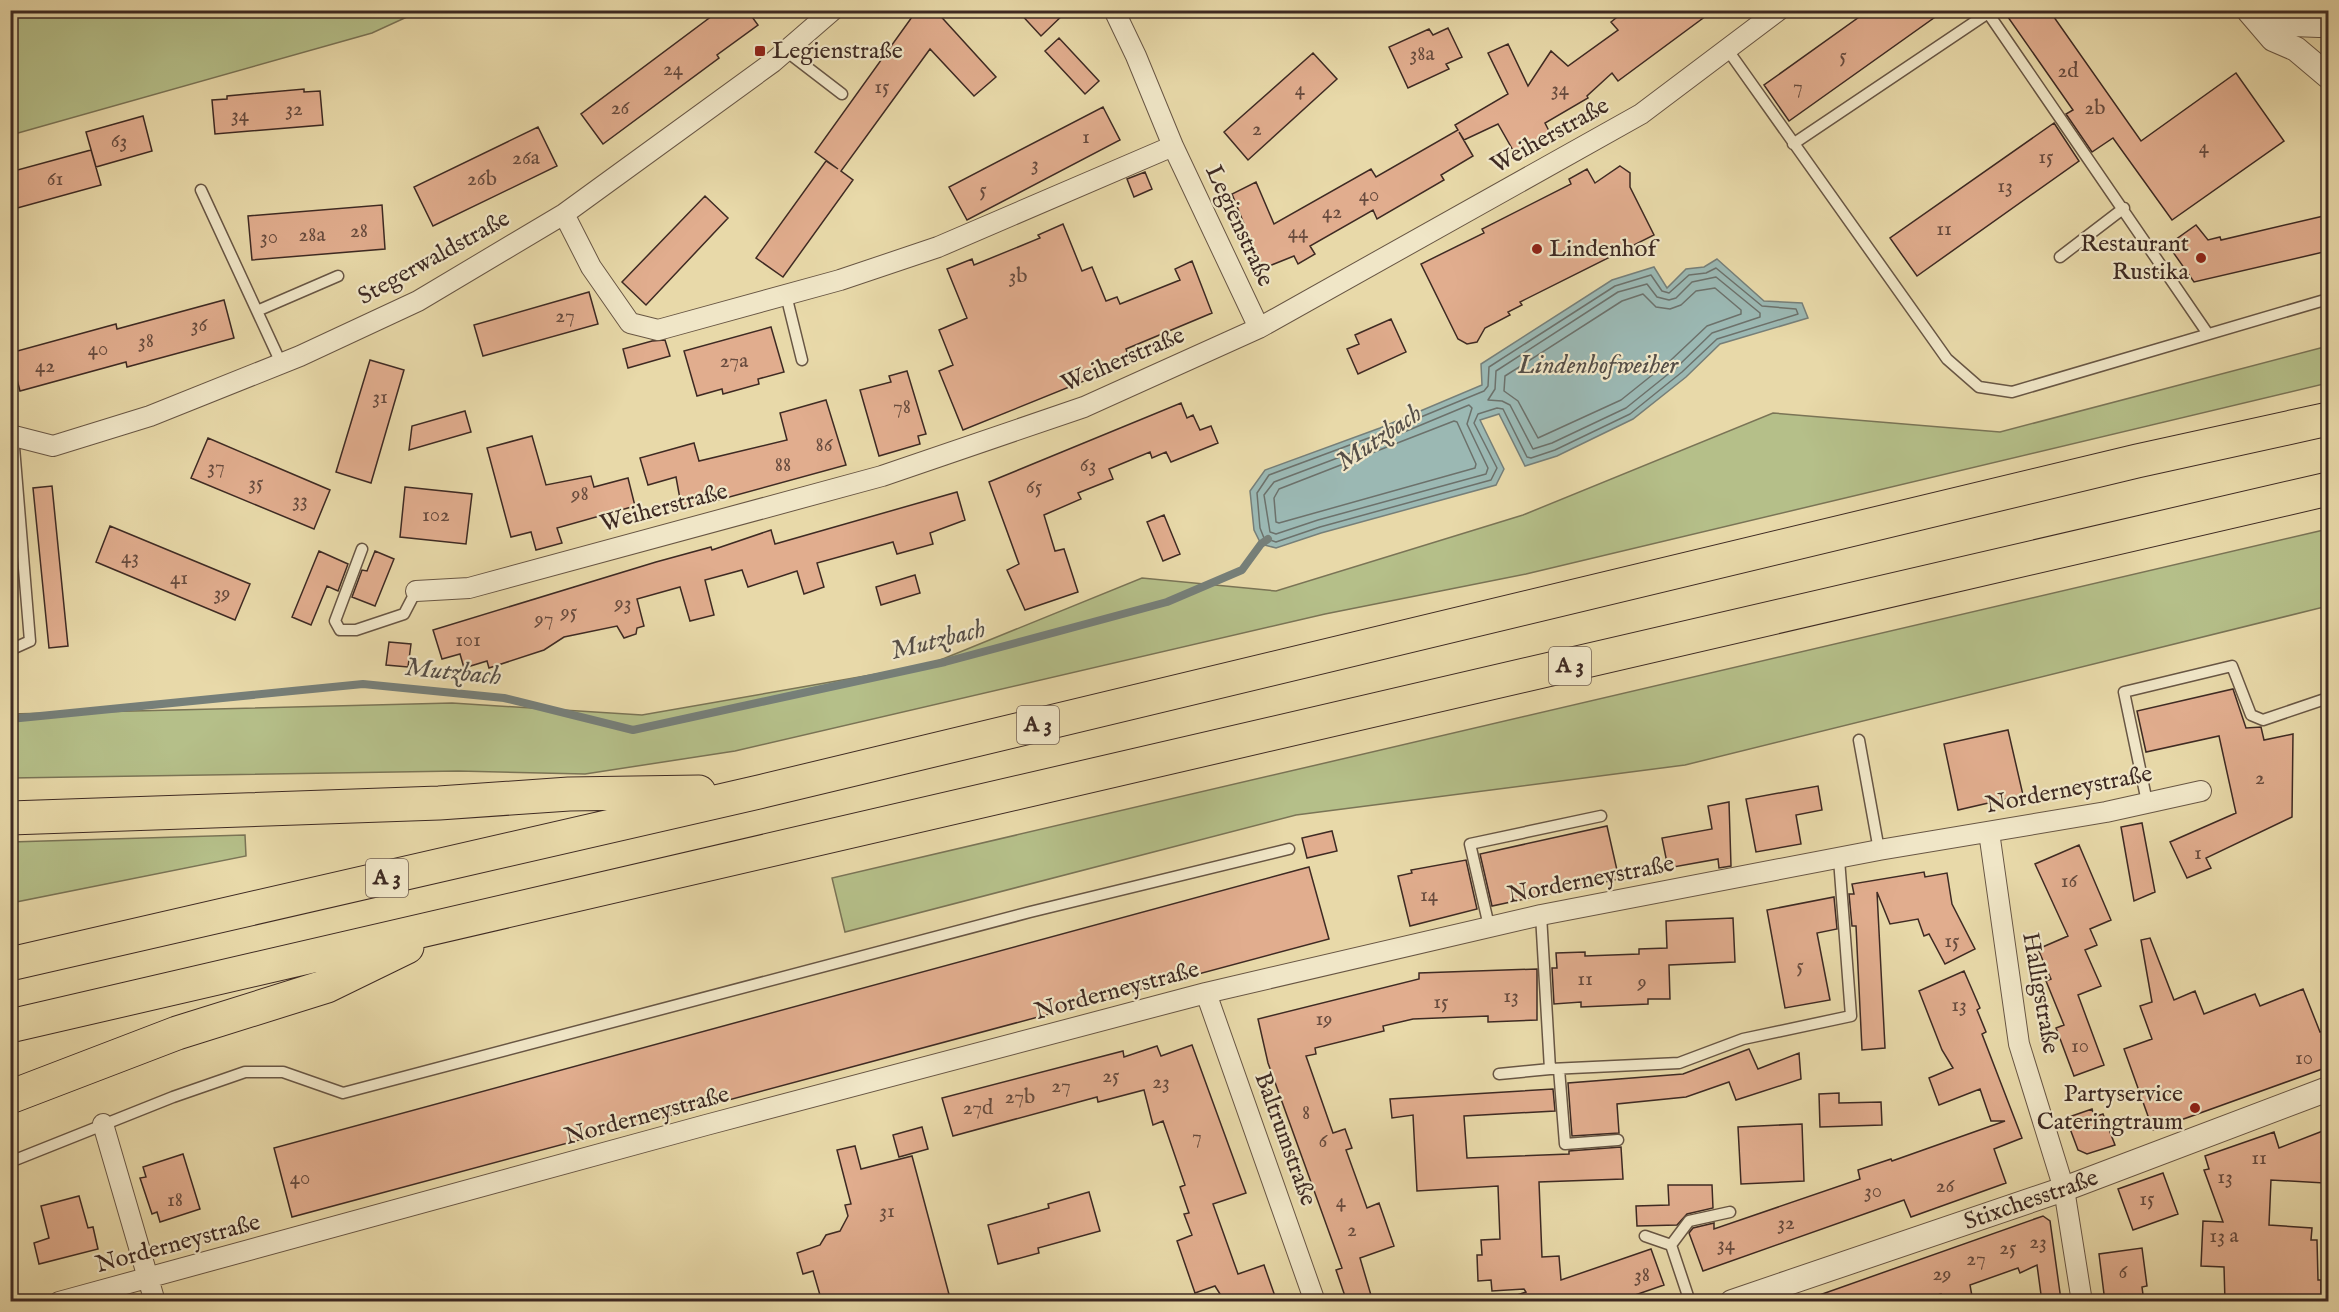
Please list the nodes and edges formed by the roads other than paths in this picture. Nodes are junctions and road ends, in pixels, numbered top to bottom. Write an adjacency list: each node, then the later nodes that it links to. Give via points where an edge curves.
1 (833, 10): 7 (street, Stegerwaldstraße)
2 (1114, 10): 11 (street, Legienstraße)
3 (1779, 10): 6 (street, Weiherstraße)
4 (2249, 11): 5 (street, via 2269,23); 8 (street, via 2273,39 2296,49)
5 (2328, 23)
6 (1727, 49): 10 (lane); 20 (street, Weiherstraße, via 1641,114)
7 (786, 51): 9 (lane); 14 (street, Stegerwaldstraße)
8 (2328, 76)
9 (842, 94)
10 (1793, 144): 13 (lane, via 1988,14); 21 (lane, via 1940,351 1979,387 2012,392)
11 (1173, 146): 17 (street, via 938,247); 20 (street, Legienstraße)
12 (201, 190): 19 (lane)
13 (2124, 208): 15 (lane); 21 (lane)
14 (564, 214): 17 (street, via 591,267 630,323 658,330); 23 (street, Stegerwaldstraße, via 418,301)
15 (2060, 257)
16 (338, 276): 19 (lane)
17 (786, 295): 22 (lane)
18 (2328, 299): 21 (lane)
19 (257, 311): 23 (lane)
20 (1259, 328): 28 (street, Weiherstraße, via 1084,407 882,476 469,588)
21 (2208, 334)
22 (802, 360)
23 (281, 363): 25 (street, Stegerwaldstraße, via 150,416 53,446)
24 (2328, 419): 32 (highway, A 3)
25 (12, 435): 29 (lane, via 30,641)
26 (2328, 489): 42 (highway, A 3)
27 (362, 549): 28 (lane, via 334,621 340,630 356,630 404,614)
28 (416, 591)
29 (10, 650)
30 (2328, 698): 34 (lane, via 2263,720 2251,715 2232,666 2124,692)
31 (1859, 740): 39 (lane)
32 (764, 791): 36 (highway, via 569,794 439,803); 44 (highway, A 3)
33 (2201, 791): 34 (street, Norderneystraße)
34 (2147, 802): 37 (street, Norderneystraße)
35 (1601, 816): 43 (lane, via 1470,844)
36 (10, 818)
37 (1989, 832): 39 (street, Norderneystraße); 54 (street, Halligstraße, via 2019,1044)
38 (1289, 849): 51 (lane, via 1030,912 343,1093 283,1072 245,1072)
39 (1879, 850): 40 (street, Norderneystraße)
40 (1839, 859): 41 (street, Norderneystraße); 47 (lane, via 1851,1016 1743,1039 1679,1063)
41 (1541, 915): 43 (street, Norderneystraße); 47 (lane)
42 (457, 922): 46 (highway, A 3); 50 (highway, via 327,986 177,1034)
43 (1488, 926): 45 (street, Norderneystraße)
44 (10, 964)
45 (1206, 993): 58 (street, Norderneystraße, via 684,1131); 61 (street, Baltrumstraße)
46 (10, 1026)
47 (1554, 1069): 48 (lane); 52 (lane, via 1565,1144)
48 (1499, 1074)
49 (2328, 1089): 54 (street, Stixchesstraße)
50 (10, 1097)
51 (104, 1124): 53 (lane); 58 (street)
52 (1618, 1140)
53 (10, 1162)
54 (2064, 1189): 63 (street, Stixchesstraße); 64 (street, Halligstraße)
55 (1730, 1212): 57 (lane, via 1689,1221)
56 (1645, 1236): 57 (lane)
57 (1671, 1245): 62 (lane)
58 (148, 1279): 59 (street, Norderneystraße); 60 (street)
59 (59, 1302)
60 (155, 1302)
61 (1316, 1302)
62 (1690, 1302)
63 (1732, 1302)
64 (2082, 1302)

